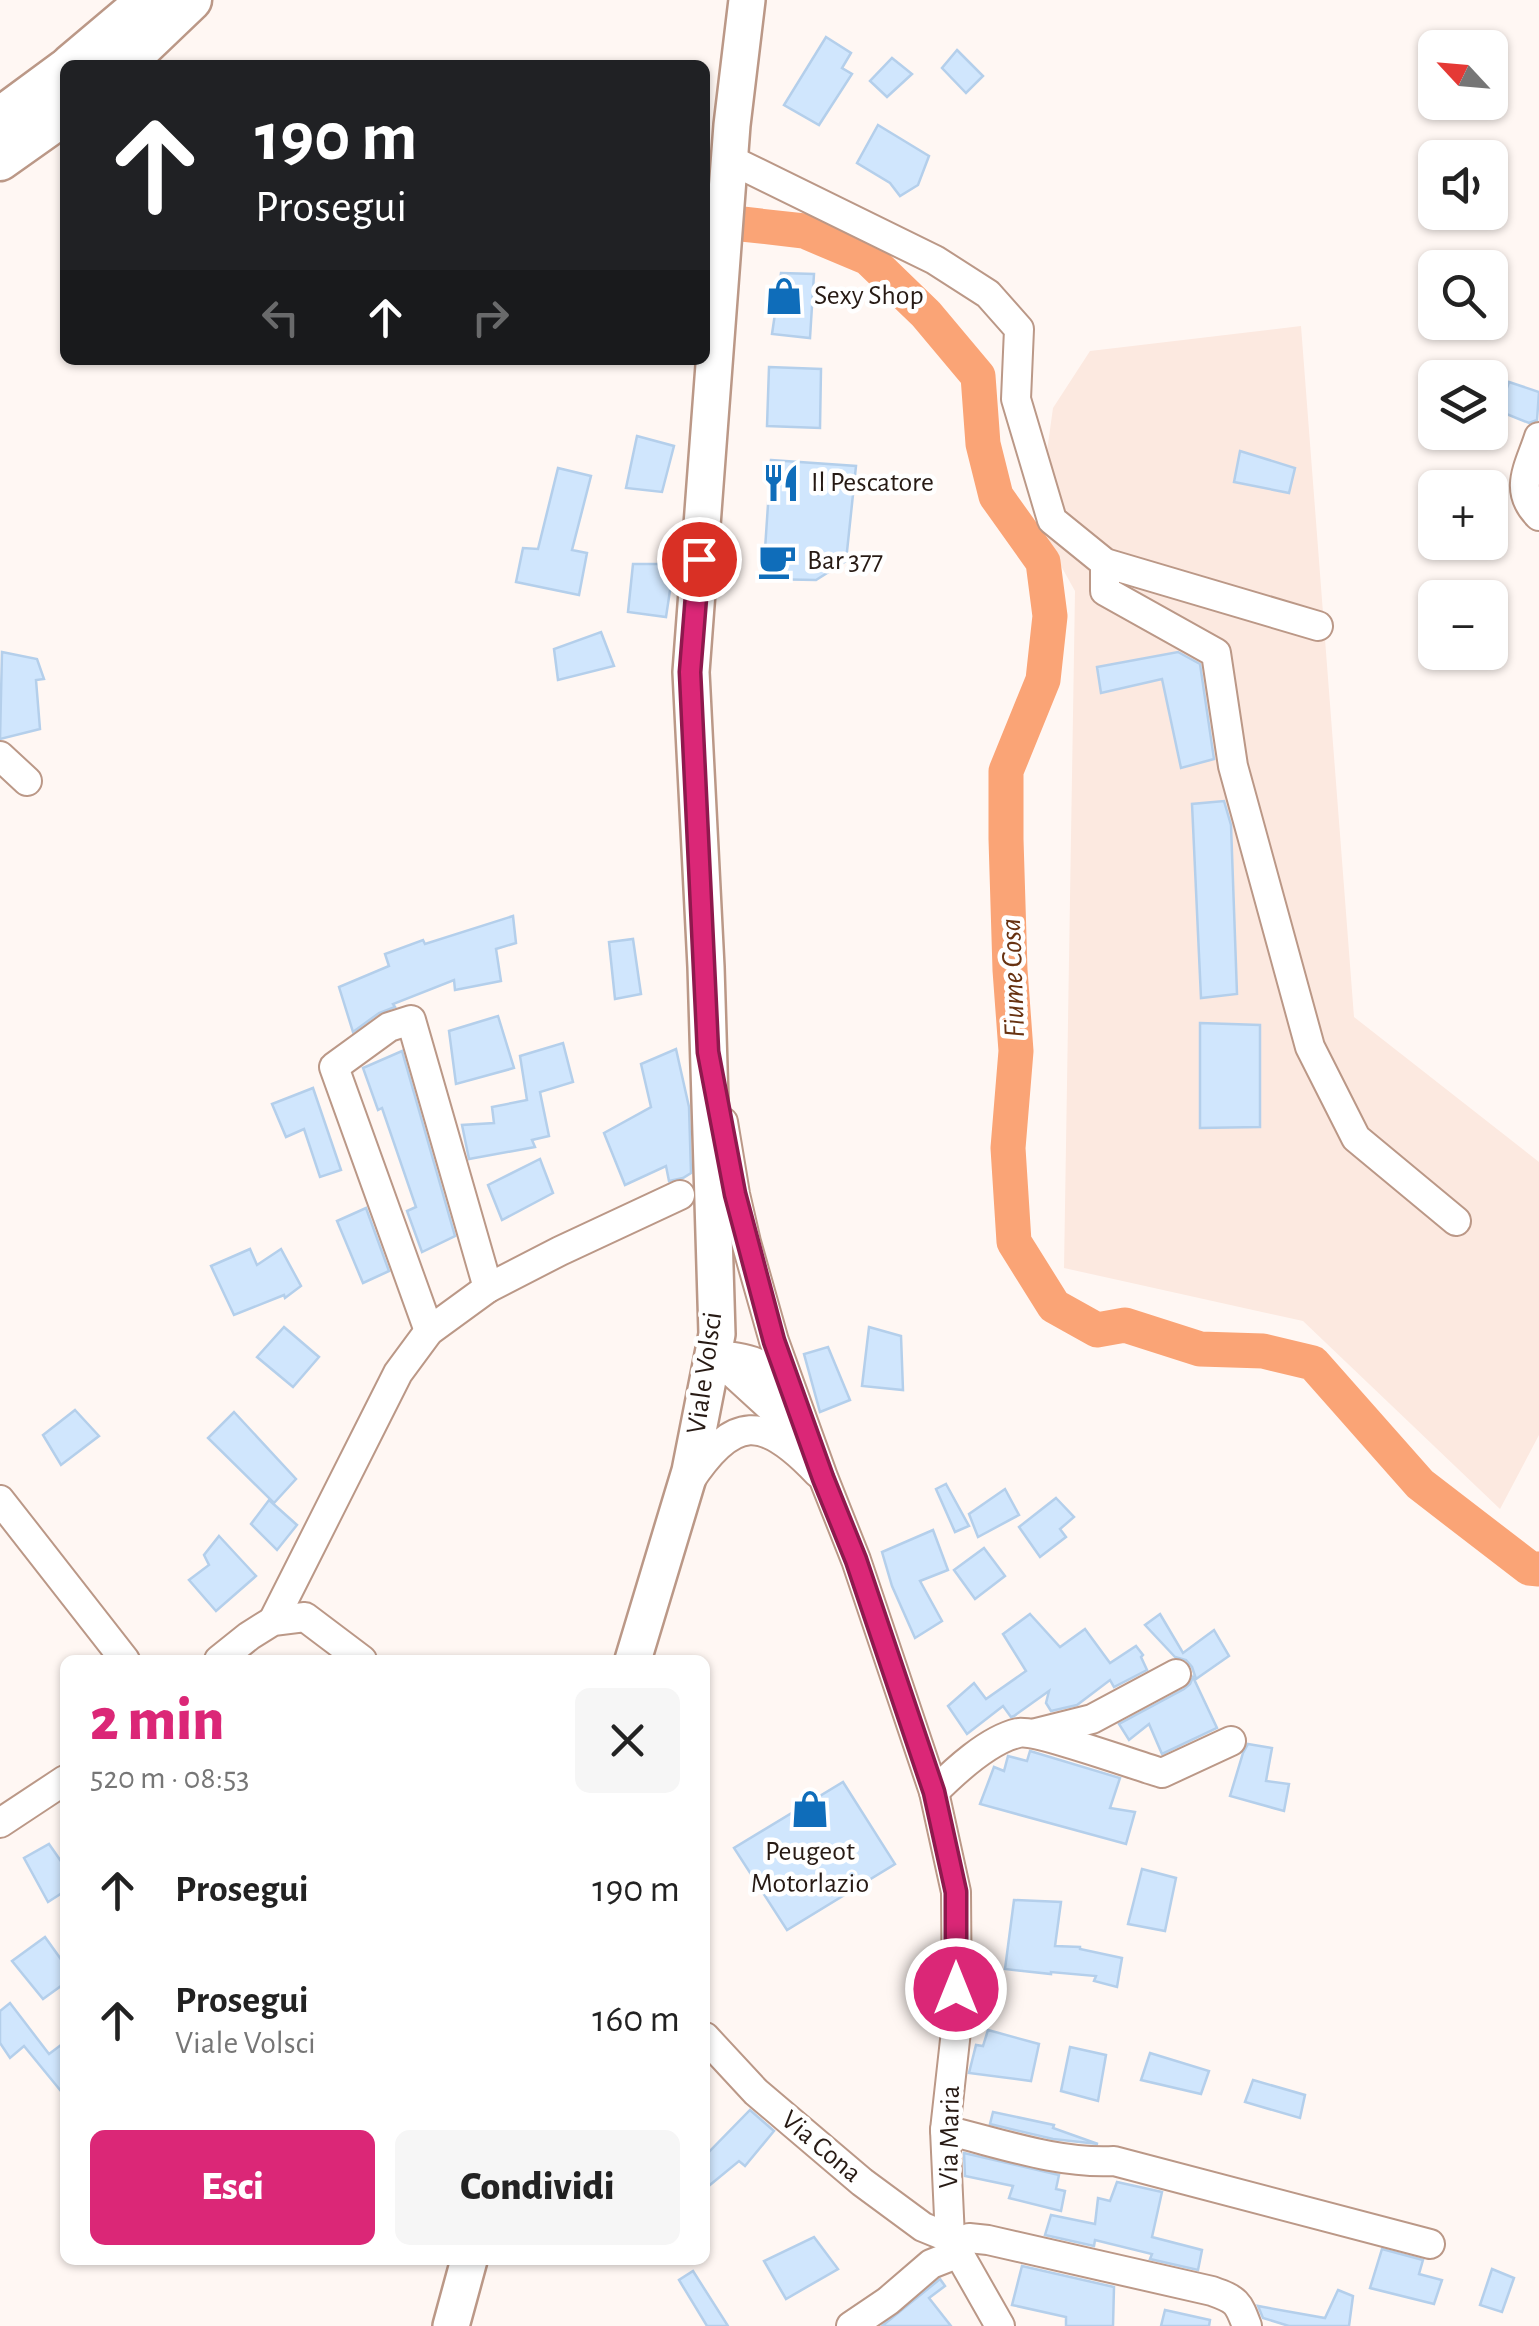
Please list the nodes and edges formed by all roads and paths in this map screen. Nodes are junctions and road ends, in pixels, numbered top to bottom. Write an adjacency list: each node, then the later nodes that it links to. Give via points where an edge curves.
1 (148, 0): 4 (highway)
2 (190, 0): 5 (highway)
3 (747, 0): 9 (main road, Viale Volsci)
4 (77, 60)
5 (128, 60)
6 (60, 74): 7 (highway)
7 (0, 118)
8 (60, 118): 10 (highway)
9 (729, 158): 13 (street, via 935,260 988,294 1019,329 1016,398 1052,520); 17 (main road, Viale Volsci, via 690,672)
10 (0, 160)
11 (1539, 437): 12 (street, via 1524,487)
12 (1539, 516)
13 (1105, 562): 14 (street); 19 (street, via 1105,590 1216,653 1233,766 1310,1047 1356,1138)
14 (1318, 626)
15 (0, 756): 16 (street)
16 (28, 782)
17 (708, 1052): 22 (main road, Viale Volsci); 23 (street, via 746,1242)
18 (680, 1194): 20 (street)
19 (1456, 1220)
20 (488, 1288): 21 (street); 21 (street, via 411,1020 389,1027 334,1067)
21 (429, 1332): 27 (street, via 398,1373)
22 (713, 1355): 23 (street, via 748,1358 767,1368); 24 (street, via 782,1418); 25 (main road, Viale Volsci)
23 (802, 1417): 24 (street)
24 (823, 1478): 25 (street, via 781,1439 746,1430 719,1443); 36 (street, Via Maria)
25 (684, 1490): 31 (main road, Viale Volsci)
26 (0, 1500): 28 (street)
27 (273, 1621): 29 (street); 30 (street, via 305,1617)
28 (120, 1655)
29 (225, 1655)
30 (355, 1655)
31 (634, 1655)
32 (1176, 1674): 33 (street, via 1092,1719)
33 (1032, 1734): 34 (street, via 1162,1773); 36 (street, via 1020,1732 989,1747)
34 (1231, 1741)
35 (60, 1783): 37 (street)
36 (934, 1792): 39 (street, Via Maria, via 956,1892 956,2022)
37 (0, 1823)
38 (710, 2042): 41 (street, Via Cona, via 756,2092 862,2182)
39 (945, 2130): 40 (street, via 1068,2159 1114,2161); 41 (street, Via Maria)
40 (1430, 2244)
41 (954, 2245): 44 (street); 45 (street, Via Maria); 46 (street, via 988,2240 1212,2291 1239,2305)
42 (468, 2265): 43 (main road)
43 (451, 2326)
44 (851, 2326)
45 (1000, 2326)
46 (1247, 2326)

